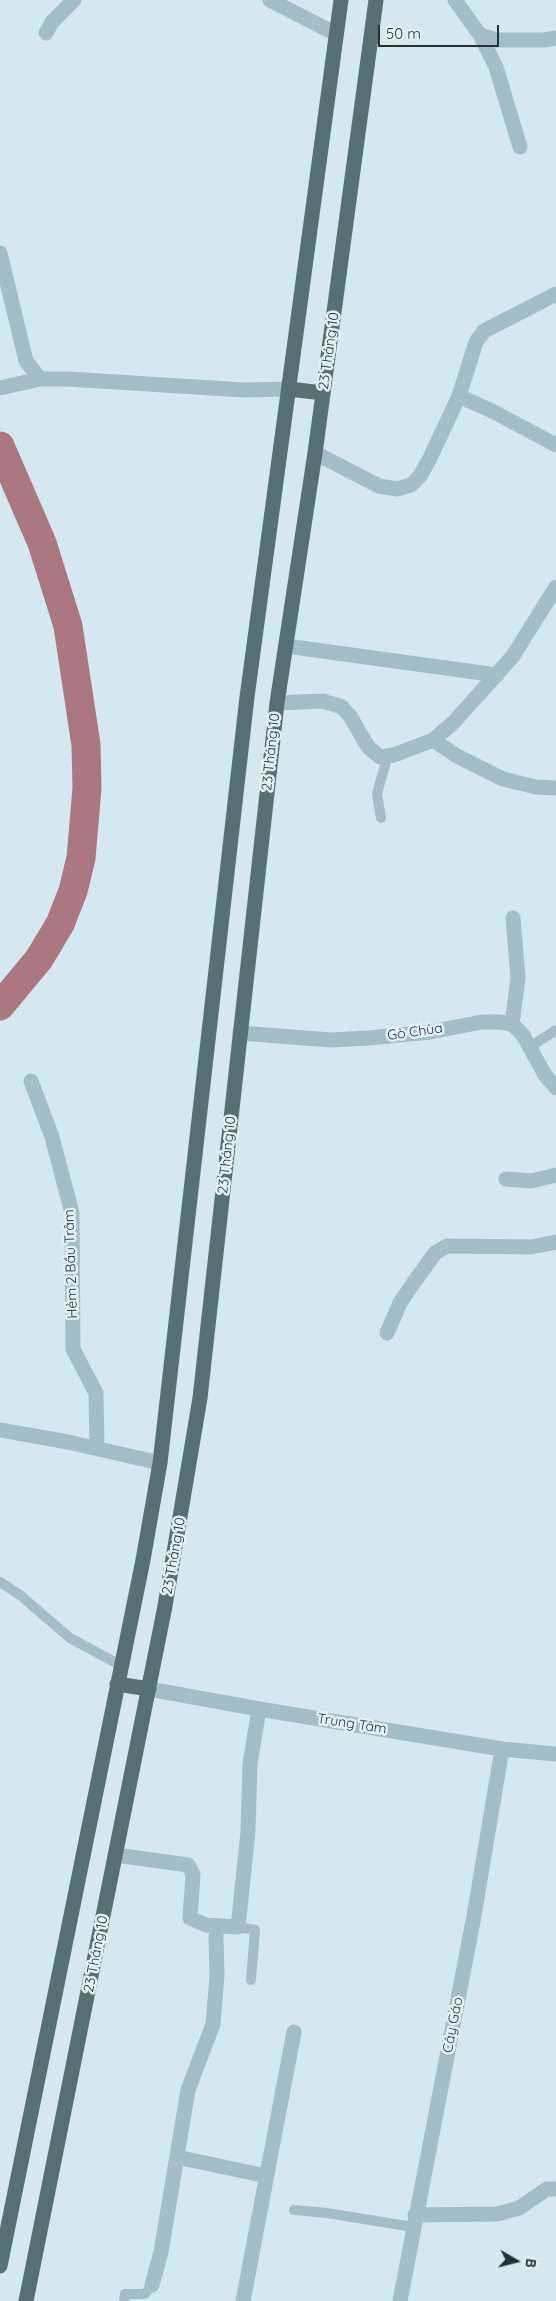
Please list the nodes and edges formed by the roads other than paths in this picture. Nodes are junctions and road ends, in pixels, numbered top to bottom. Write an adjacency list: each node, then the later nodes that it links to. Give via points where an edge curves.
1 (74, 0): 6 (street, via 52,22)
2 (270, 0): 7 (street)
3 (341, 0): 7 (main road)
4 (376, 0): 16 (main road, 23 Tháng 10)
5 (455, 0): 8 (street)
6 (46, 33)
7 (336, 34): 15 (main road)
8 (480, 35): 9 (street, via 497,40); 10 (street, via 496,67)
9 (556, 38)
10 (520, 147)
11 (0, 253): 13 (street, via 26,361)
12 (556, 294): 17 (street, via 484,331 476,342)
13 (40, 379): 14 (street); 15 (street, via 244,390)
14 (0, 388)
15 (289, 389): 16 (main road); 41 (main road, via 247,697)
16 (323, 392): 19 (main road, 23 Tháng 10)
17 (459, 396): 18 (street); 19 (street, via 420,476 411,485 397,489 379,486)
18 (556, 445)
19 (314, 453): 21 (main road, 23 Tháng 10)
20 (556, 587): 22 (street, via 529,632)
21 (286, 646): 22 (street); 23 (main road, 23 Tháng 10)
22 (497, 675): 24 (street)
23 (277, 704): 25 (street, via 323,701 342,707 373,753); 31 (main road, 23 Tháng 10)
24 (433, 740): 25 (street); 26 (street, via 503,779)
25 (387, 758): 27 (lane, via 377,794)
26 (556, 788)
27 (381, 818)
28 (513, 918): 29 (street, via 518,978)
29 (512, 1024): 31 (street, Gò Chùa, via 482,1022 430,1032 331,1040); 32 (street)
30 (556, 1030): 32 (lane)
31 (240, 1033): 45 (main road, 23 Tháng 10, via 200,1398)
32 (530, 1047): 34 (street)
33 (31, 1081): 40 (street, Hẻm 2 Bầu Trâm, via 52,1136 72,1213 72,1349 96,1393)
34 (556, 1088)
35 (556, 1175): 36 (street, via 532,1181)
36 (506, 1179)
37 (556, 1242): 38 (street, via 513,1248 447,1246 435,1253 400,1302)
38 (387, 1333)
39 (0, 1430): 40 (street)
40 (97, 1448): 41 (street)
41 (160, 1463): 43 (main road)
42 (0, 1582): 43 (lane, via 70,1638)
43 (120, 1666): 44 (main road)
44 (118, 1684): 45 (main road); 59 (main road)
45 (149, 1689): 46 (street, Trung Tâm); 49 (main road, 23 Tháng 10)
46 (259, 1710): 47 (street, Trung Tâm); 50 (street, via 250,1764 248,1832)
47 (502, 1749): 48 (street, Trung Tâm); 58 (street, Cây Gáo, via 474,1916)
48 (556, 1754)
49 (116, 1855): 50 (street, via 188,1865 193,1874 190,1918 206,1925); 61 (main road, 23 Tháng 10)
50 (238, 1927): 52 (lane, via 255,1930)
51 (216, 1936): 54 (street, via 213,2024 188,2090)
52 (251, 1980)
53 (294, 2032): 55 (street)
54 (177, 2156): 55 (street); 60 (street, via 161,2252)
55 (266, 2176): 63 (street)
56 (556, 2189): 58 (street, via 547,2189 519,2208 497,2214)
57 (294, 2210): 58 (lane)
58 (414, 2221): 64 (street, Cây Gáo)
59 (0, 2266)
60 (152, 2285): 62 (lane, via 145,2294 126,2294)
61 (26, 2301)
62 (124, 2301)
63 (243, 2301)
64 (400, 2301)

